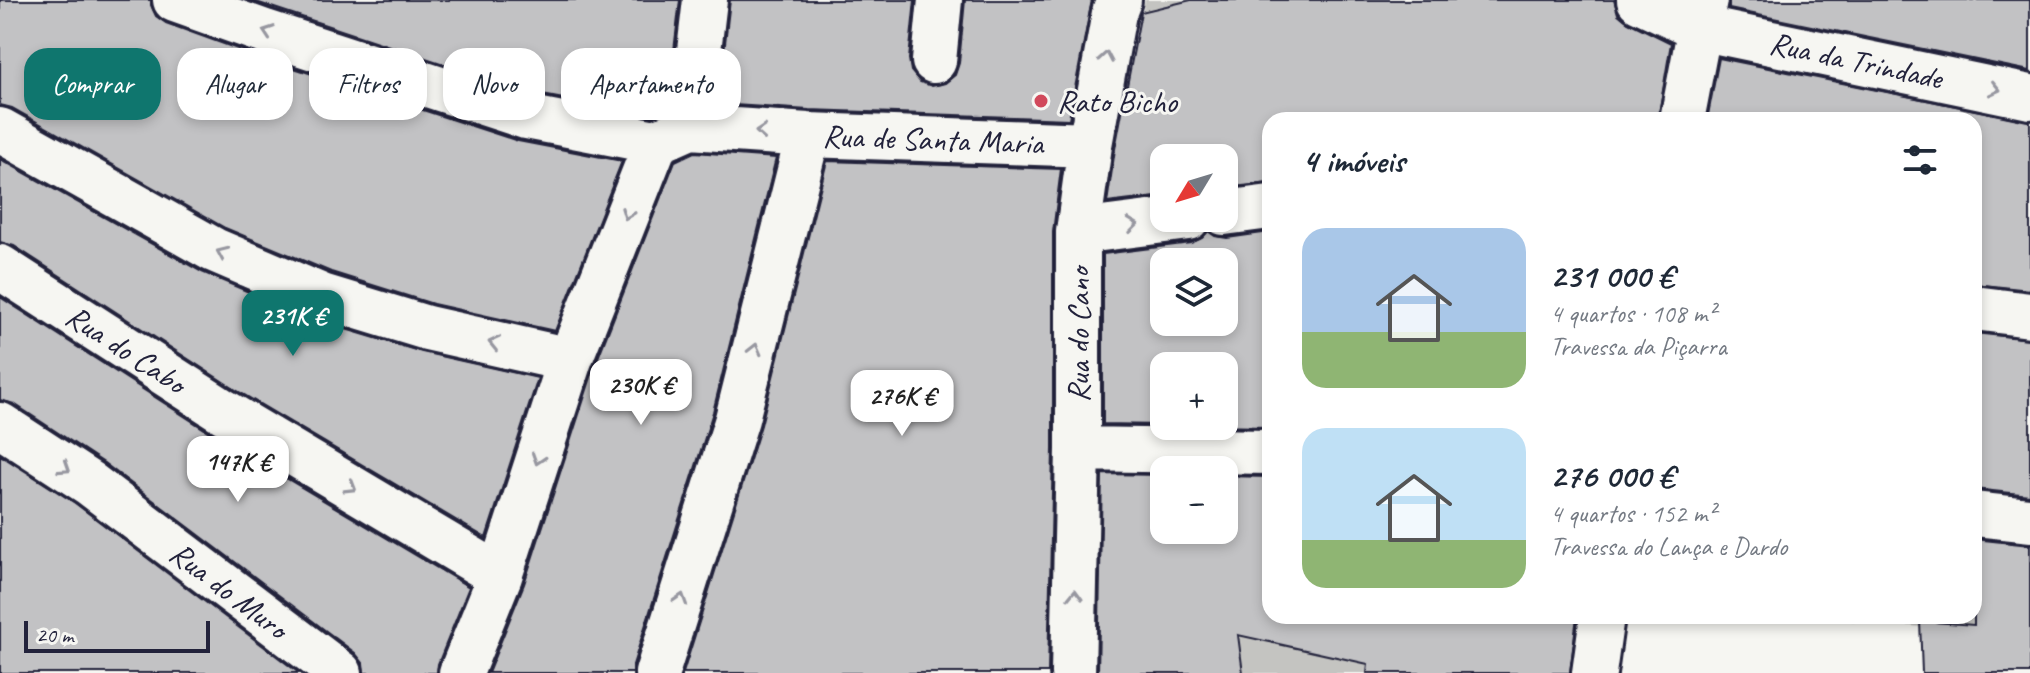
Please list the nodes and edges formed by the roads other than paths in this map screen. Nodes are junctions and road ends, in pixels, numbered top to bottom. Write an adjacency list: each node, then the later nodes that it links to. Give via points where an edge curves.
1 (175, 0): 11 (street, Rua de Santa Maria, one-way to 1, via 526,117)
2 (705, 0): 11 (street)
3 (940, 0): 7 (street)
4 (1639, 0): 6 (street, Rua da Trindade)
5 (1129, 4): 13 (street, Rua do Cano, one-way to 5)
6 (1702, 14): 8 (street, Rua da Trindade, one-way to 8); 9 (street)
7 (934, 61)
8 (2030, 97)
9 (1684, 112)
10 (0, 130): 21 (street, one-way to 10, via 427,328 322,296 214,250)
11 (673, 134): 12 (street, Rua de Santa Maria, one-way to 11); 21 (street, one-way to 21)
12 (808, 135): 13 (street, Rua de Santa Maria); 31 (street, one-way to 12, via 737,419)
13 (1090, 145): 17 (street, Rua do Cano)
14 (1262, 208): 15 (street)
15 (1238, 211)
16 (1150, 223): 17 (street, one-way to 16)
17 (1078, 232): 23 (street, Rua do Cano)
18 (0, 267): 27 (street, Rua do Cabo, one-way to 27, via 223,411)
19 (1982, 309): 20 (street)
20 (2030, 315)
21 (570, 360): 27 (street, one-way to 27)
22 (0, 425): 29 (street, Rua do Muro, one-way to 29, via 89,483)
23 (1078, 449): 24 (street); 32 (street, Rua do Cano, one-way to 23)
24 (1262, 452)
25 (1982, 515): 26 (street)
26 (2030, 520)
27 (500, 576): 30 (street)
28 (1601, 624): 33 (street)
29 (340, 673)
30 (461, 673)
31 (657, 673)
32 (1073, 673)
33 (1594, 673)

